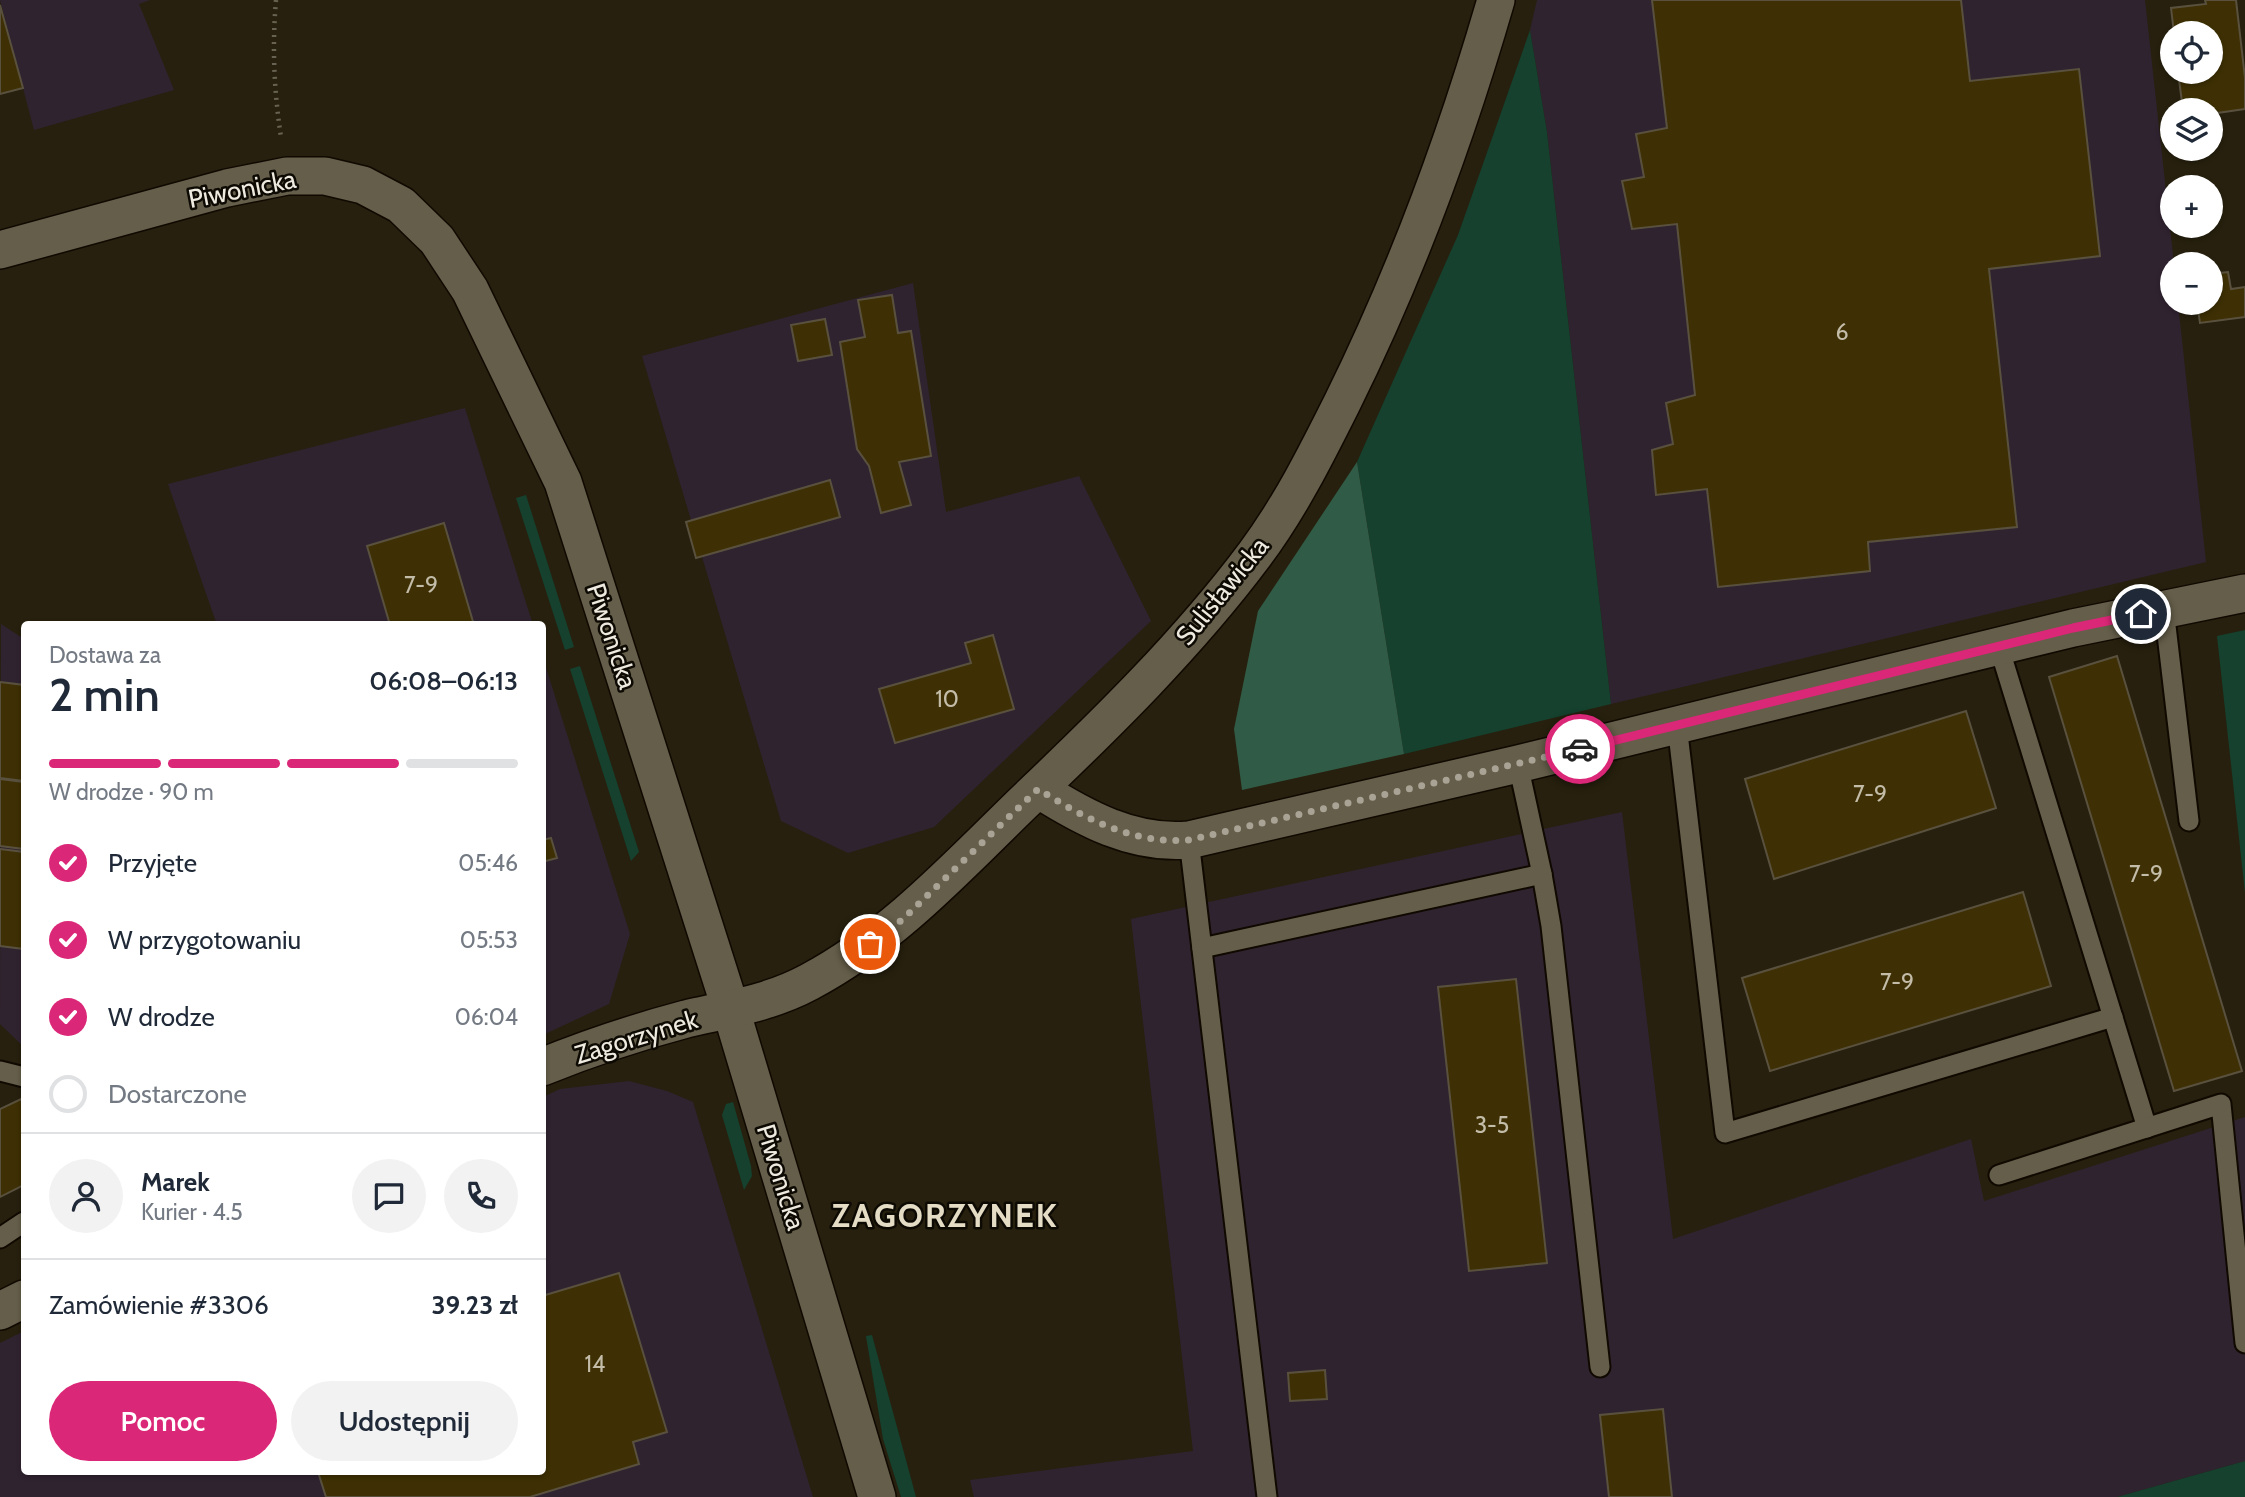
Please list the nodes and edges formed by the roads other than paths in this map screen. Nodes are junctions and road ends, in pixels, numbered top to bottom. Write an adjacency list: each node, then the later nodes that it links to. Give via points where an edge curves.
1 (1496, 0): 8 (street, Sulisławicka, via 1420,228 1362,363 1303,481 1256,552 1195,630)
2 (0, 250): 13 (street, Piwonicka, via 287,176 325,176 363,185 401,205 437,240 470,290 563,482)
3 (2245, 593): 4 (street)
4 (2164, 609): 5 (street); 9 (lane)
5 (1999, 647): 6 (street); 14 (lane)
6 (1677, 725): 7 (street); 14 (lane, via 1725,1133)
7 (1518, 764): 10 (street); 11 (lane)
8 (1038, 789): 10 (street, via 1125,833 1161,841); 13 (street, Sulisławicka, via 903,919 870,944 808,983)
9 (2189, 821)
10 (1189, 840): 12 (lane)
11 (1542, 874): 12 (lane); 25 (lane)
12 (1202, 948): 27 (lane)
13 (731, 1010): 15 (street, Zagorzynek, via 647,1030); 26 (street, Piwonicka)
14 (2113, 1017): 18 (lane)
15 (546, 1065)
16 (0, 1071): 17 (lane)
17 (21, 1076)
18 (2147, 1128): 19 (lane); 24 (lane, via 2221,1104)
19 (1999, 1175)
20 (21, 1224): 21 (lane)
21 (0, 1238)
22 (21, 1301): 23 (street)
23 (0, 1311)
24 (2245, 1343)
25 (1600, 1367)
26 (877, 1497)
27 (1267, 1497)

